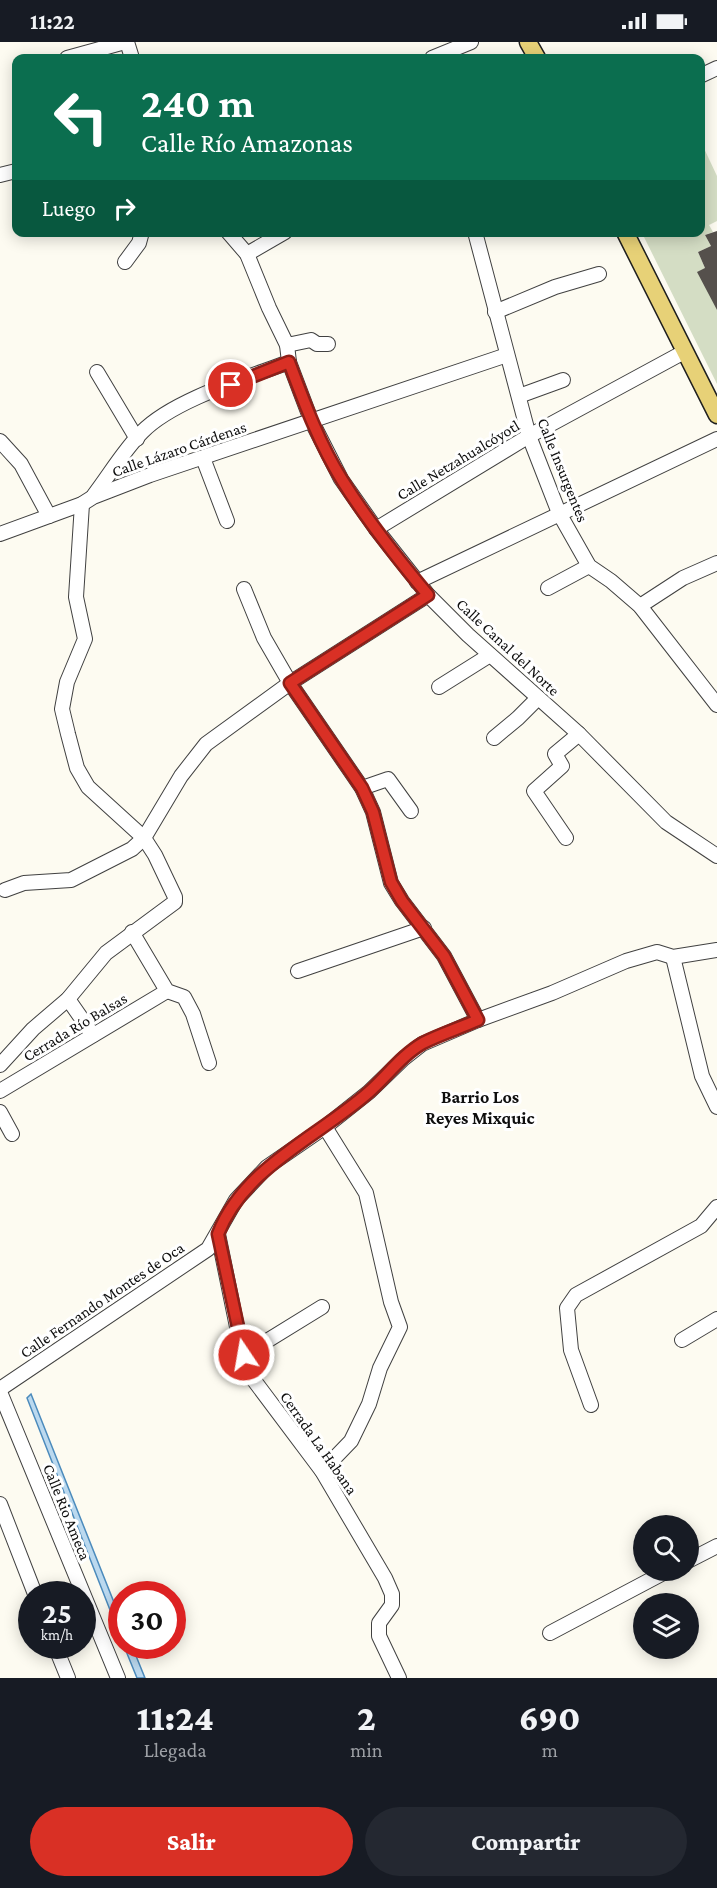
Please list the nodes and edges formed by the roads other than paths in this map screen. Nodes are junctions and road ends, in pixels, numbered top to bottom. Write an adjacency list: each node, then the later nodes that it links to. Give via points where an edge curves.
1 (126, 42): 3 (street)
2 (471, 42): 4 (street)
3 (82, 54)
4 (442, 54)
5 (141, 237): 11 (street)
6 (232, 237): 10 (street, Calle Canal del Norte)
7 (276, 237): 10 (street)
8 (478, 237): 13 (street, Calle Insurgentes)
9 (627, 237): 16 (main road)
10 (247, 254): 15 (street, Calle Canal del Norte)
11 (125, 262)
12 (598, 274): 13 (street)
13 (495, 312): 17 (street, Calle Insurgentes)
14 (328, 344): 15 (street, via 311,340)
15 (287, 345): 18 (street, Calle Canal del Norte)
16 (684, 352): 22 (main road); 24 (street, Calle Netzahualcóyotl)
17 (507, 355): 21 (street, Calle Insurgentes); 23 (street, Calle Lázaro Cárdenas)
18 (289, 362): 23 (street, Calle Canal del Norte); 25 (street, via 185,404 152,424)
19 (97, 372): 25 (street)
20 (563, 380): 21 (street)
21 (519, 396): 24 (street, Calle Insurgentes)
22 (717, 415)
23 (311, 420): 28 (street, Calle Lázaro Cárdenas); 33 (street, Calle Canal del Norte, via 341,479)
24 (529, 436): 30 (street, Calle Insurgentes); 33 (street, Calle Netzahualcóyotl)
25 (137, 439): 29 (street)
26 (717, 439): 30 (street)
27 (0, 441): 31 (street, via 21,464)
28 (203, 458): 29 (street, Calle Lázaro Cárdenas); 32 (street)
29 (88, 500): 31 (street, Calle Lázaro Cárdenas); 51 (street, via 76,597 85,639 67,682 62,709 77,768 88,787)
30 (559, 513): 36 (street, Calle Insurgentes); 37 (street)
31 (49, 516): 34 (street, Calle Lázaro Cárdenas)
32 (227, 521)
33 (376, 529): 37 (street, Calle Canal del Norte)
34 (0, 534)
35 (717, 563): 41 (street, via 683,578)
36 (589, 566): 38 (street); 41 (street, Calle Insurgentes)
37 (417, 582): 40 (street, Calle Canal del Norte)
38 (548, 588)
39 (244, 589): 43 (street, via 264,638)
40 (428, 595): 42 (street, Calle Canal del Norte); 43 (street)
41 (640, 606): 46 (street, Calle Insurgentes)
42 (490, 655): 44 (street); 45 (street, Calle Canal del Norte)
43 (290, 683): 49 (street); 51 (street, via 206,744 181,776)
44 (439, 687)
45 (538, 698): 47 (street, Calle Canal del Norte); 48 (street)
46 (717, 705)
47 (579, 734): 52 (street, via 555,754 562,766 534,791); 53 (street, Calle Canal del Norte, via 666,822)
48 (494, 738)
49 (362, 788): 50 (street, via 388,779); 55 (street, via 373,812 391,882)
50 (411, 811)
51 (144, 838): 54 (street, via 132,849 70,880 24,883); 56 (street, via 175,902)
52 (566, 838)
53 (717, 856)
54 (5, 890)
55 (424, 928): 59 (street); 62 (street, via 444,956)
56 (132, 932): 60 (street); 61 (street, via 106,953)
57 (717, 950): 58 (street)
58 (674, 957): 62 (street, via 657,951); 67 (street, via 702,1076)
59 (298, 970)
60 (167, 991): 63 (street, Cerrada Río Balsas); 64 (street, via 184,997)
61 (68, 999): 63 (street); 65 (street)
62 (478, 1020): 69 (street, via 422,1044)
63 (93, 1035): 66 (street, Cerrada Río Balsas)
64 (209, 1063)
65 (0, 1065)
66 (0, 1091)
67 (717, 1107)
68 (0, 1112): 70 (street)
69 (325, 1126): 72 (street, via 267,1167 236,1200); 79 (street, via 366,1193 400,1327 351,1441)
70 (12, 1134)
71 (717, 1207): 78 (street, via 701,1226 576,1295 567,1308 571,1350)
72 (218, 1234): 76 (street, Cerrada La Habana); 77 (street, Calle Fernando Montes de Oca, via 208,1249)
73 (322, 1307): 76 (street)
74 (717, 1319): 75 (street)
75 (682, 1340)
76 (244, 1355): 79 (street, Cerrada La Habana, via 250,1375)
77 (0, 1391): 88 (street, Calle Rio Ameca)
78 (591, 1405)
79 (322, 1471): 89 (street, Cerrada La Habana, via 392,1594 392,1605 379,1623 379,1636)
80 (0, 1504): 83 (street)
81 (717, 1546): 82 (street)
82 (699, 1555)
83 (30, 1581)
84 (648, 1581): 85 (street)
85 (550, 1633)
86 (60, 1659): 87 (street)
87 (68, 1678)
88 (118, 1678)
89 (399, 1678)

